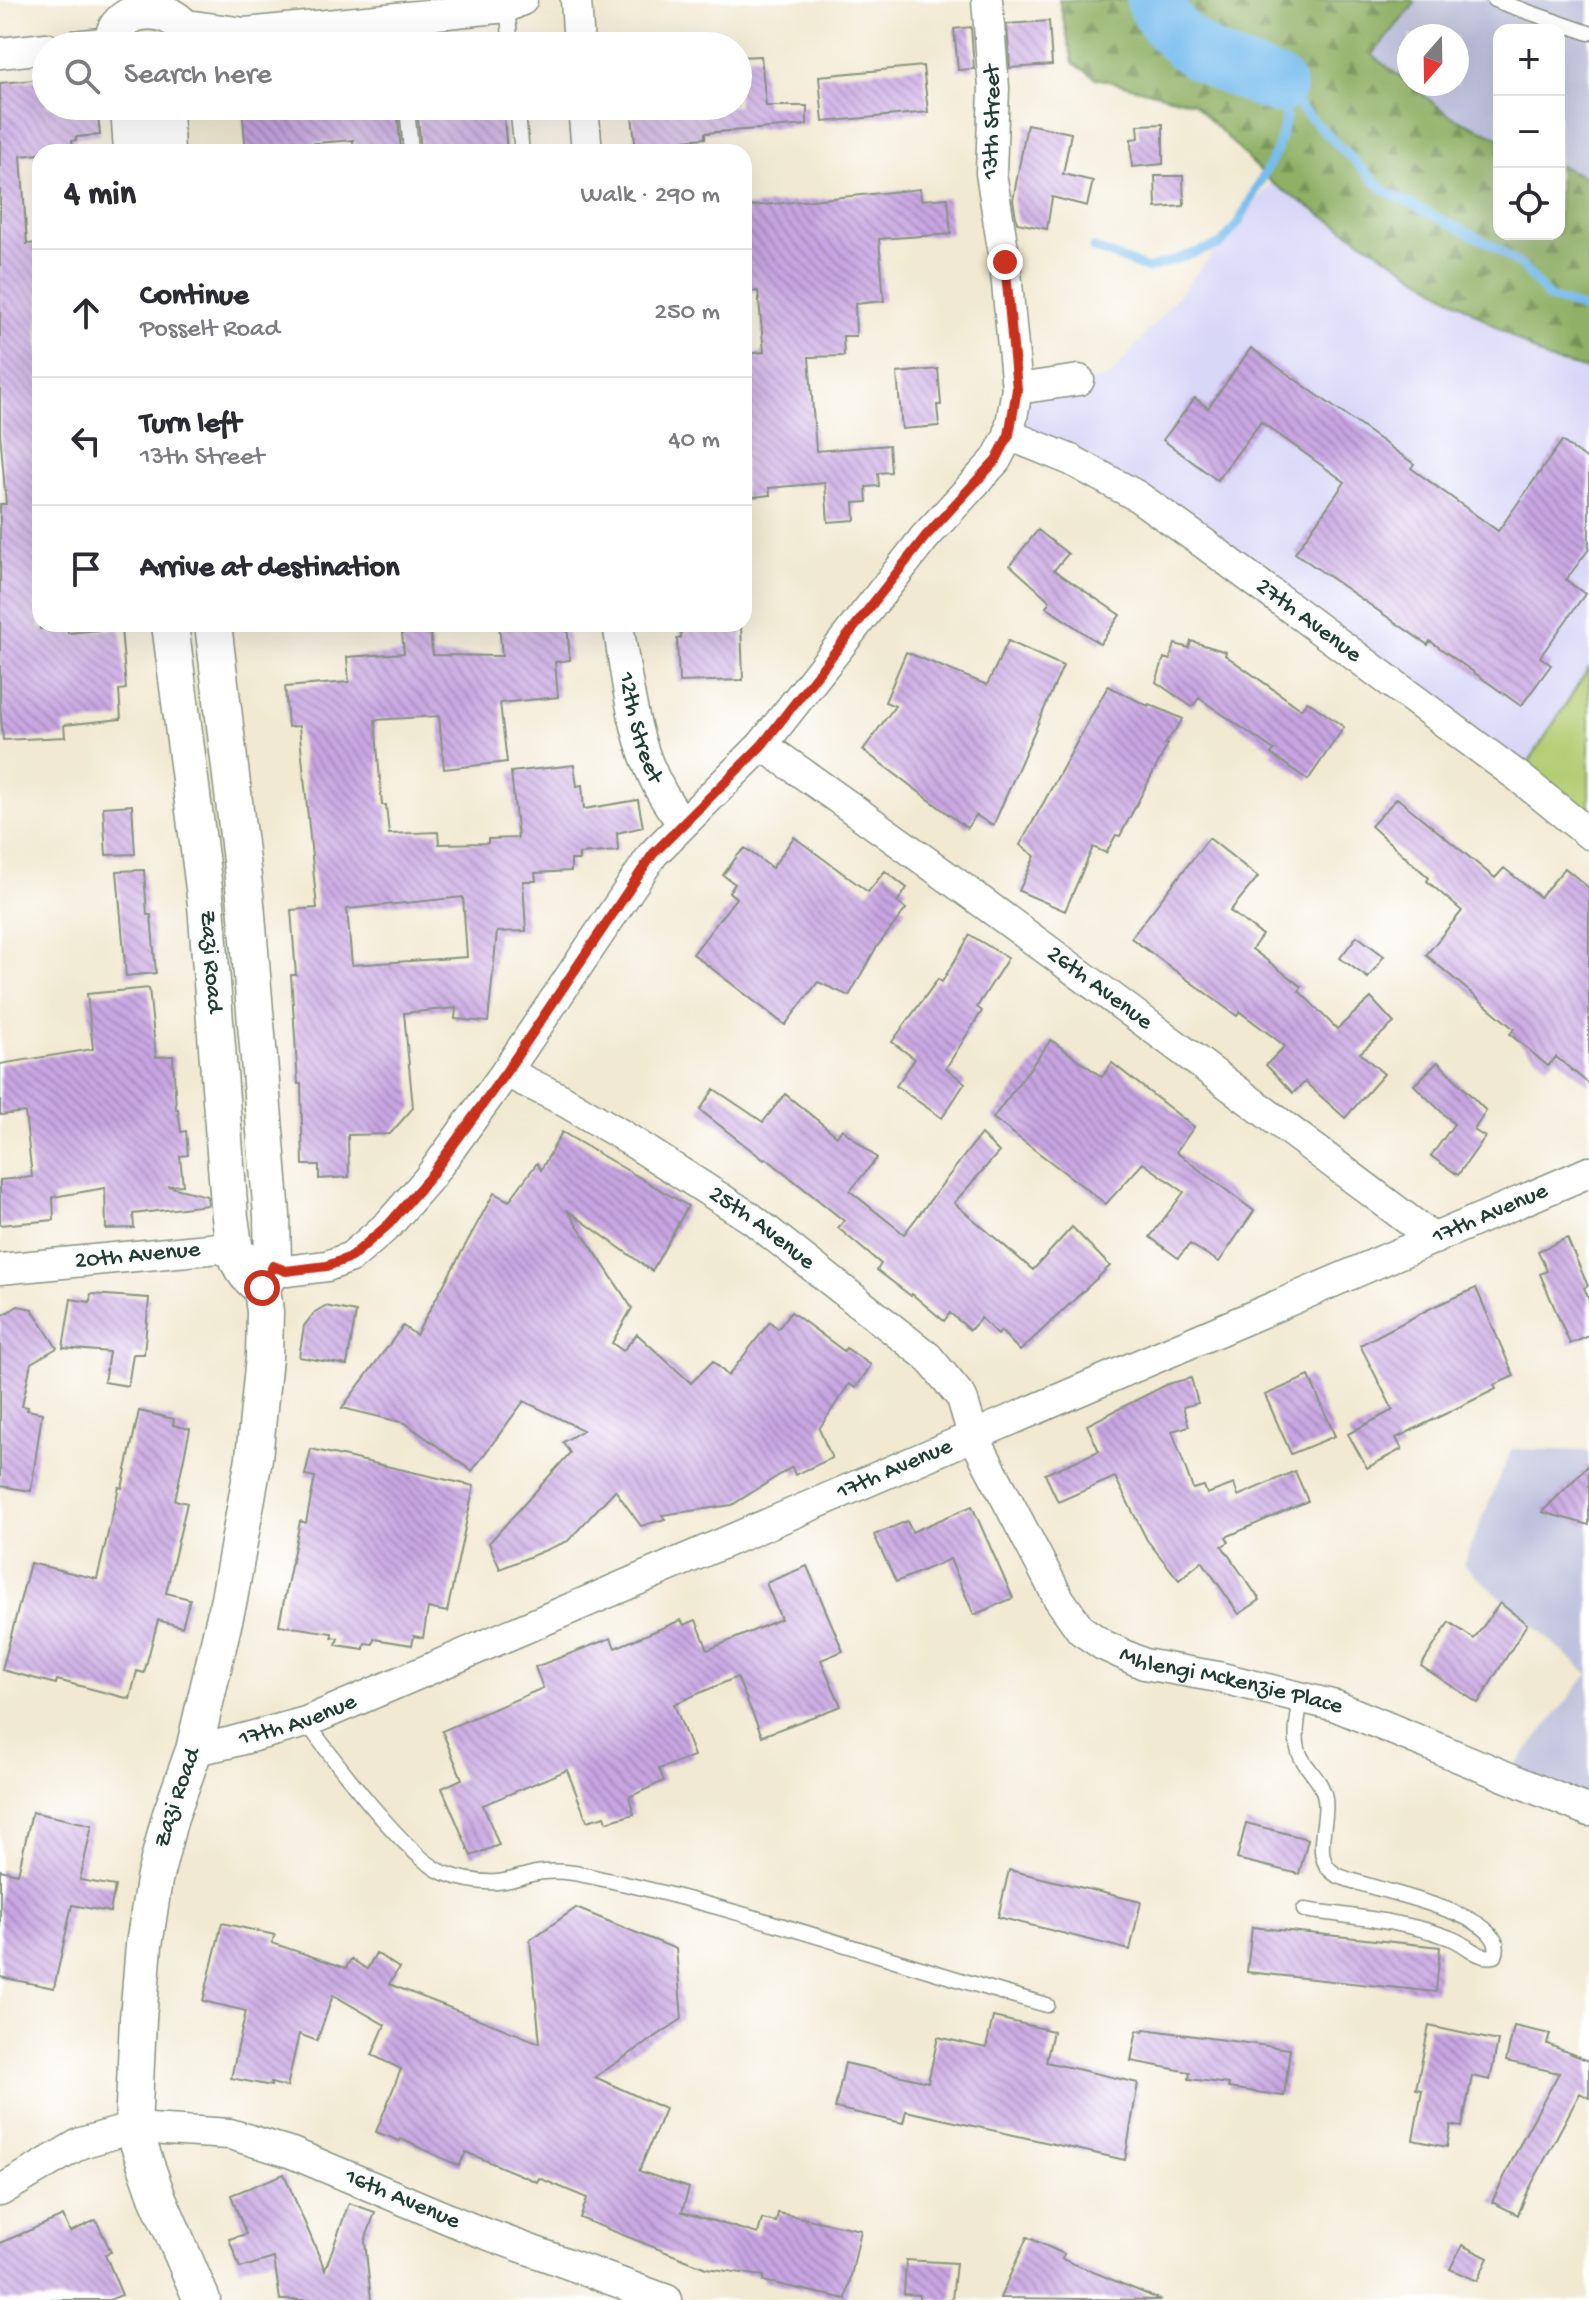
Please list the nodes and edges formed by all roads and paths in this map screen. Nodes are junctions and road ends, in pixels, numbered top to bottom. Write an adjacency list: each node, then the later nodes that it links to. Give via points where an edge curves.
1 (576, 0): 12 (street)
2 (987, 0): 27 (street, 13th Street, via 994,88 991,173)
3 (1494, 0): 13 (lane)
4 (515, 3): 5 (street); 11 (lane)
5 (398, 16): 9 (street); 10 (lane)
6 (178, 19): 7 (street, via 148,3 130,7); 8 (street)
7 (118, 25)
8 (240, 32)
9 (254, 32)
10 (400, 32)
11 (512, 32)
12 (578, 32)
13 (1589, 33)
14 (32, 50): 15 (street)
15 (0, 53)
16 (130, 120): 21 (street)
17 (165, 120): 22 (street)
18 (408, 120): 23 (lane)
19 (519, 120): 24 (lane)
20 (584, 120): 25 (street)
21 (131, 144)
22 (166, 144)
23 (410, 144)
24 (521, 144)
25 (586, 144)
26 (1079, 380): 27 (street)
27 (1017, 389): 28 (street, 13th Street)
28 (1009, 435): 32 (street, via 996,460 925,537); 34 (street, 27th Avenue, via 1071,460 1137,496)
29 (171, 632): 38 (street, Zazi Road, via 206,904)
30 (214, 632): 40 (street, Zazi Road, via 246,903 272,1215)
31 (619, 632): 33 (street, 12th Street, via 637,734 668,805)
32 (762, 745): 33 (street); 37 (street, 26th Avenue)
33 (683, 823): 35 (street, via 653,854)
34 (1589, 834)
35 (506, 1072): 40 (street, via 429,1178 372,1239 351,1257 327,1266); 41 (street, 25th Avenue, via 620,1134 751,1218 928,1357 962,1398)
36 (1589, 1172): 37 (street, 17th Avenue)
37 (1434, 1239): 41 (street, 17th Avenue)
38 (235, 1253): 39 (street, 20th Avenue, via 203,1249); 40 (street, Zazi Road, via 246,1276)
39 (0, 1269)
40 (268, 1277): 44 (street, Zazi Road, via 254,1458)
41 (973, 1435): 42 (street, Mhlengi Mckenzie Place, via 1059,1599 1081,1630 1144,1664); 43 (street, 17th Avenue)
42 (1301, 1696): 45 (street, Mhlengi Mckenzie Place); 46 (lane, via 1298,1750 1323,1790 1321,1853 1328,1868 1347,1880 1461,1915 1488,1935 1497,1952 1484,1956 1449,1937)
43 (306, 1722): 44 (street, 17th Avenue); 47 (lane, via 397,1833 442,1872 498,1882 543,1872 572,1873 658,1890)
44 (194, 1750): 48 (street, Zazi Road, via 154,1880 144,1945)
45 (1589, 1811)
46 (1304, 1910)
47 (1047, 2005)
48 (133, 2128): 49 (street, 16th Avenue, via 81,2143); 50 (street, Zazi Road); 51 (street, 16th Avenue, via 230,2134 292,2153 470,2228)
49 (0, 2191)
50 (202, 2300)
51 (667, 2300)

